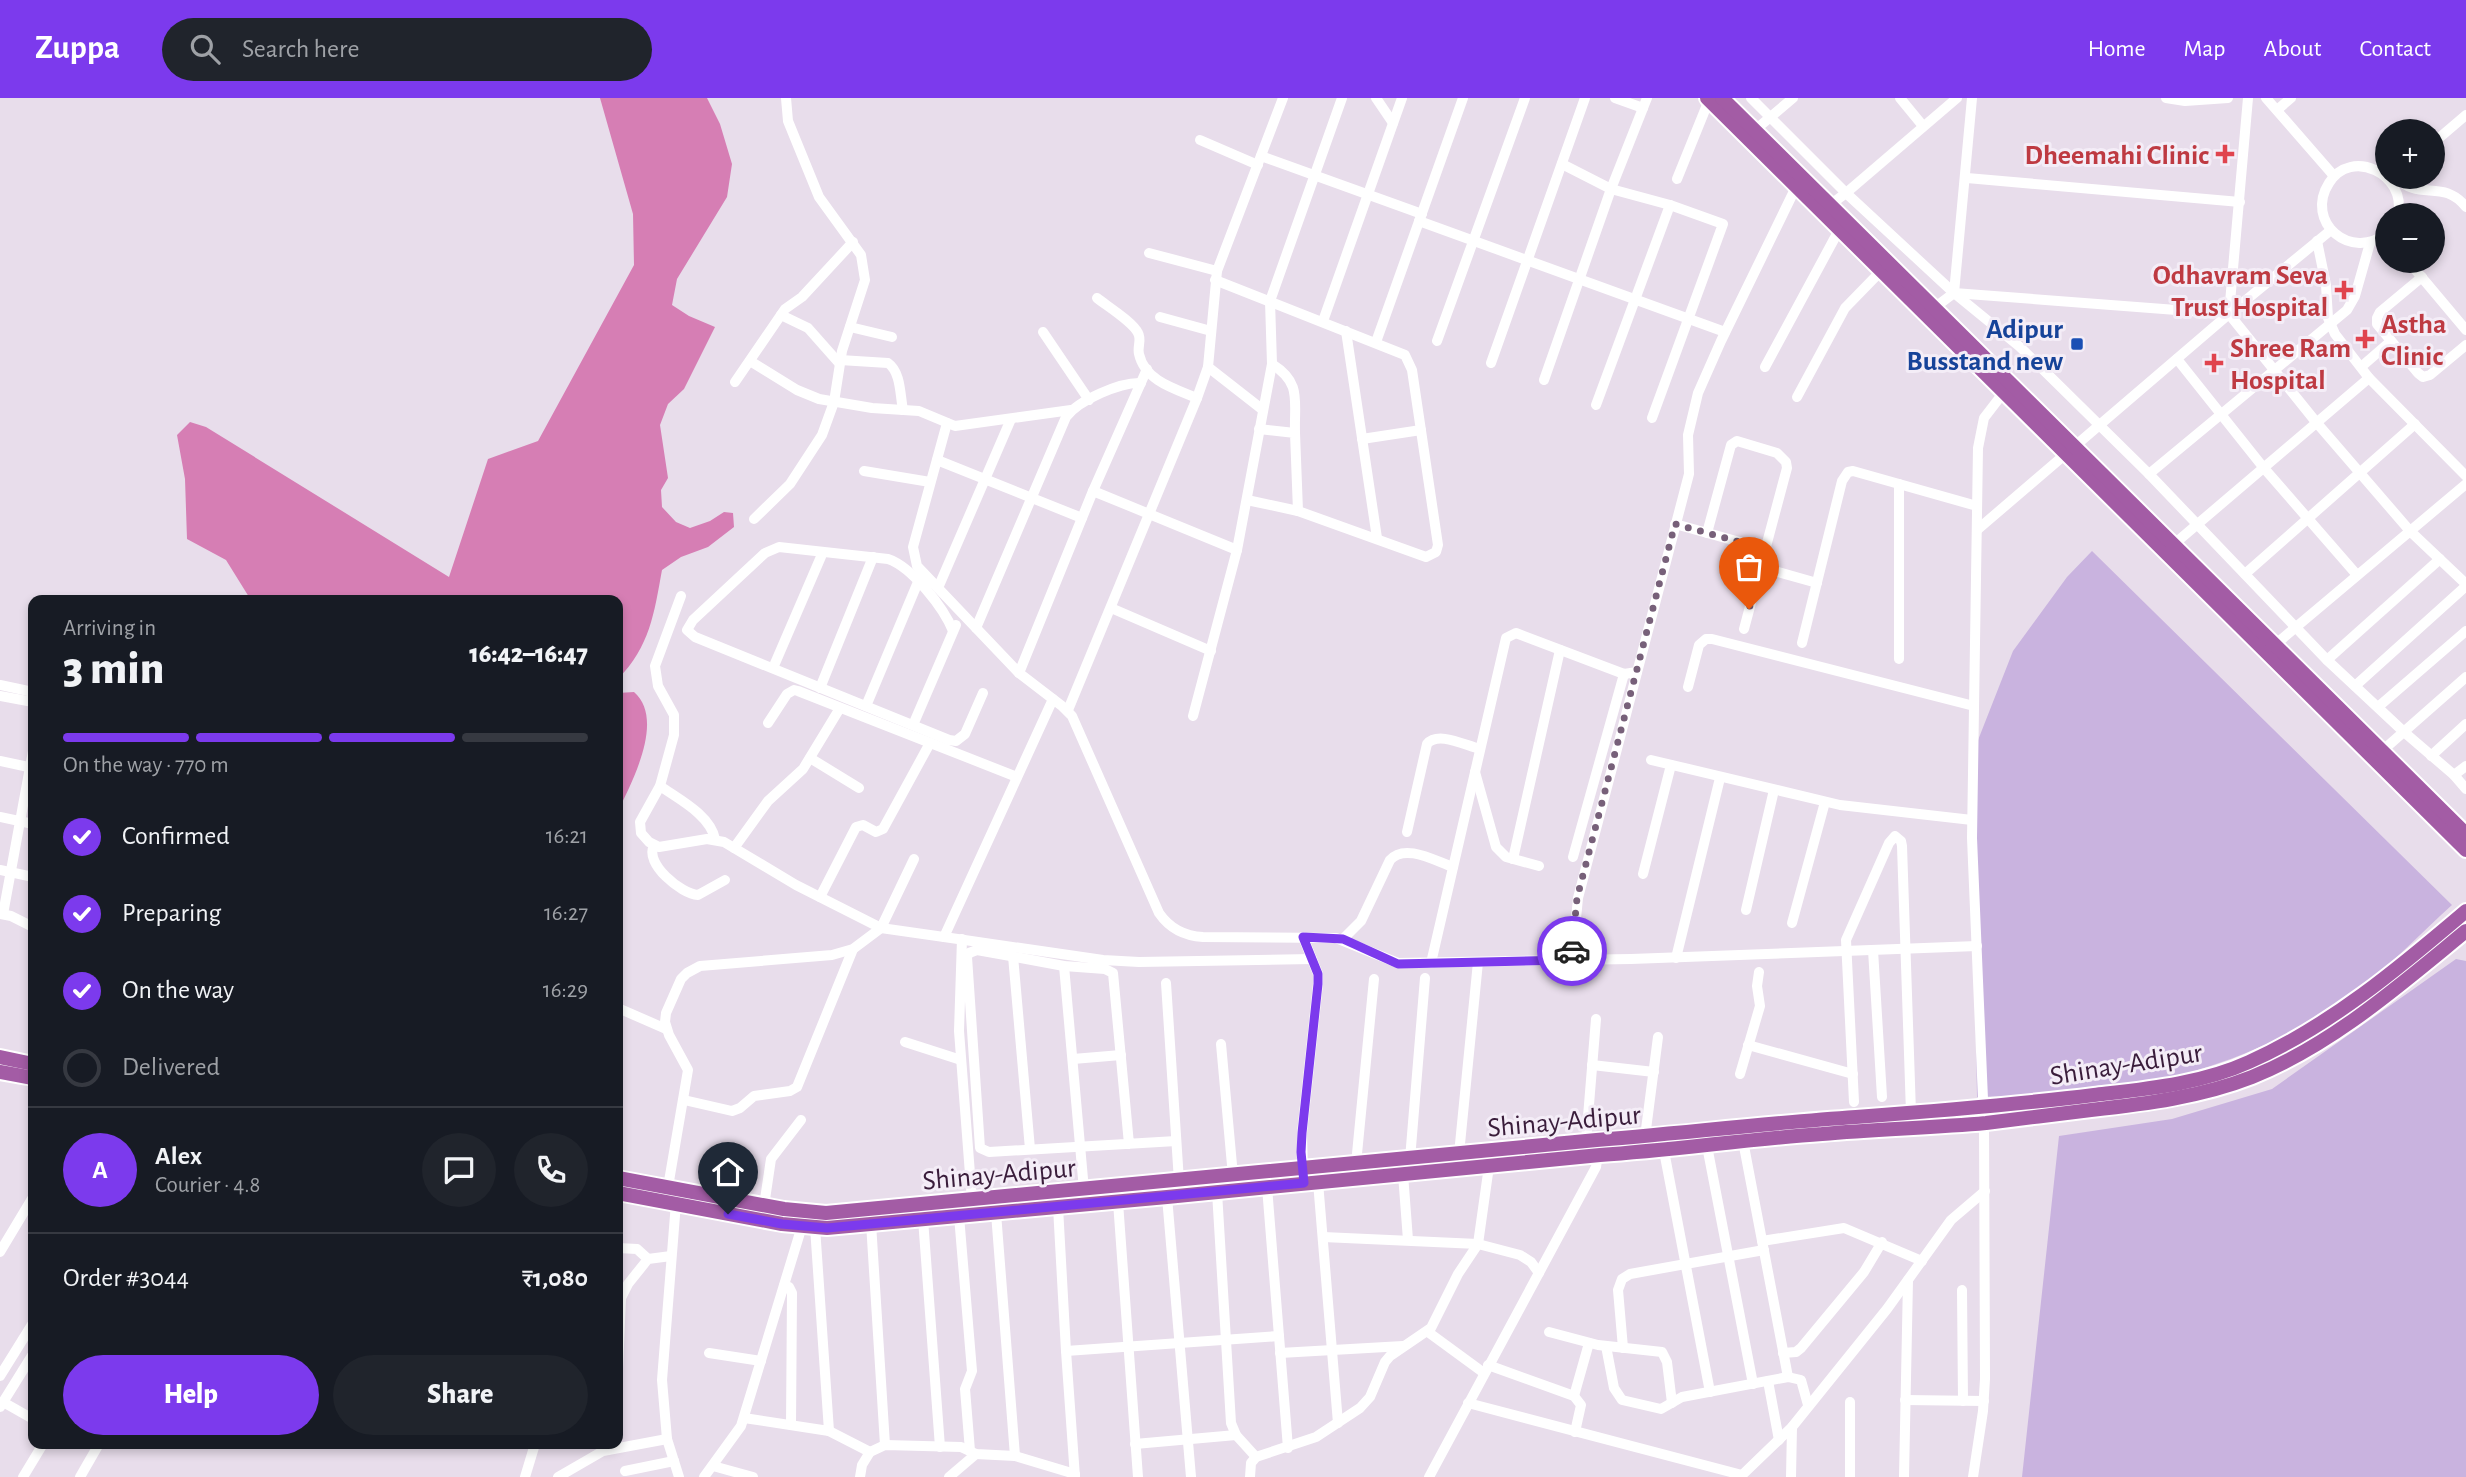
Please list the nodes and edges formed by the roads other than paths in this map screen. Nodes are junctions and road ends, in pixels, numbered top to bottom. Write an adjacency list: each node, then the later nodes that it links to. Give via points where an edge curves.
1 (786, 98): 50 (street, via 788,121 819,197)
2 (1283, 98): 30 (street)
3 (1342, 98): 33 (street)
4 (1376, 98): 25 (street)
5 (1402, 98): 25 (street)
6 (1463, 98): 46 (street)
7 (1525, 98): 51 (street)
8 (1585, 98): 31 (street)
9 (1615, 98): 21 (street)
10 (1751, 98): 24 (street)
11 (1793, 98): 24 (street)
12 (1900, 98): 26 (street)
13 (1957, 98): 26 (street)
14 (1972, 98): 35 (street)
15 (2166, 98): 16 (street)
16 (2228, 98)
17 (2248, 98): 42 (street)
18 (2266, 98): 22 (street)
19 (2289, 98): 22 (street)
20 (1712, 99): 27 (main road); 36 (street); 37 (main road)
21 (1645, 103): 38 (street)
22 (2277, 110): 34 (street)
23 (2466, 115): 28 (street)
24 (1769, 118): 27 (street); 40 (street)
25 (1393, 123): 41 (street)
26 (1923, 126): 40 (street)
27 (1755, 131): 44 (main road)
28 (2445, 133)
29 (1200, 140): 30 (street)
30 (1260, 161): 33 (street); 58 (street)
31 (1562, 164): 38 (street); 55 (street)
32 (2375, 169): 34 (street, via 2351,167)
33 (1314, 175): 41 (street); 63 (street)
34 (2334, 176): 48 (street, via 2322,202)
35 (1967, 178): 42 (street); 61 (street)
36 (1678, 179)
37 (1797, 186): 47 (main road); 77 (street)
38 (1611, 189): 43 (street); 60 (street)
39 (2416, 189): 45 (street, via 2452,193)
40 (1846, 193): 44 (street); 61 (street)
41 (1368, 194): 46 (street); 70 (street)
42 (2240, 202): 66 (street)
43 (1670, 205): 64 (street); 69 (street, via 1723,224)
44 (1830, 205): 65 (main road)
45 (2466, 206)
46 (1421, 217): 51 (street); 81 (street)
47 (1839, 230): 56 (main road); 90 (street)
48 (2331, 230): 52 (street); 53 (street, via 2341,239)
49 (2375, 241): 53 (street)
50 (853, 242): 67 (street); 72 (street, via 861,255 865,280)
51 (1473, 242): 55 (street); 79 (street)
52 (2317, 242): 66 (street); 71 (street)
53 (2370, 243): 71 (street, via 2352,303)
54 (1149, 253): 58 (street)
55 (1527, 261): 60 (street); 86 (street)
56 (1881, 271): 97 (main road); 98 (street, via 1845,308)
57 (2418, 273): 59 (street)
58 (1216, 276): 63 (street); 74 (street)
59 (2421, 277): 73 (street); 80 (street, via 2376,318)
60 (1580, 280): 64 (street); 94 (street)
61 (1954, 293): 65 (street); 66 (street); 112 (street, via 2020,347)
62 (1097, 298): 91 (street, via 1137,330 1139,357)
63 (1270, 300): 70 (street); 87 (street)
64 (1635, 300): 69 (street); 102 (street)
65 (1934, 307): 117 (main road)
66 (2229, 314): 83 (street); 92 (street)
67 (781, 315): 84 (street); 85 (street, via 808,328)
68 (1160, 317): 74 (street)
69 (1688, 319): 77 (street); 107 (street)
70 (1323, 321): 75 (street)
71 (2330, 326): 88 (street); 92 (street)
72 (850, 327): 78 (street); 85 (street)
73 (2466, 330)
74 (1211, 331): 89 (street)
75 (1346, 331): 81 (street); 116 (street)
76 (1043, 332): 100 (street)
77 (1725, 332): 137 (street, via 1696,403 1688,435 1689,474)
78 (892, 337)
79 (1437, 341)
80 (2391, 341): 82 (street, via 2423,377); 88 (street)
81 (1376, 342): 114 (street, via 1409,360)
82 (2466, 345)
83 (2177, 359): 106 (street); 112 (street)
84 (750, 361): 95 (street); 101 (street, via 797,390)
85 (839, 361): 101 (street); 103 (street, via 892,365)
86 (1491, 363)
87 (1272, 364): 105 (street); 115 (street, via 1285,372 1293,385)
88 (2361, 366): 93 (street)
89 (1208, 367): 99 (street); 105 (street)
90 (1765, 367)
91 (1147, 369): 96 (street); 99 (street, via 1164,385)
92 (2274, 370): 106 (street); 109 (street)
93 (2369, 378): 109 (street); 111 (street)
94 (1544, 380)
95 (736, 382)
96 (1141, 383): 100 (street, via 1122,384); 128 (street)
97 (2004, 392): 117 (main road); 131 (street, via 1992,404 1980,432)
98 (1797, 397)
99 (1198, 398): 133 (street)
100 (1089, 400): 104 (street)
101 (834, 402): 103 (street); 136 (street, via 822,435 798,474)
102 (1596, 405)
103 (903, 410): 110 (street, via 929,413)
104 (1071, 410): 108 (street); 129 (street)
105 (1263, 410): 113 (street)
106 (2220, 414): 119 (street); 122 (street)
107 (1652, 418)
108 (1011, 419): 110 (street, via 964,426); 124 (street)
109 (2316, 422): 119 (street); 121 (street)
110 (947, 423): 118 (street)
111 (2415, 424): 121 (street); 123 (street)
112 (2100, 426): 117 (street); 122 (street)
113 (1259, 429): 115 (street); 130 (street)
114 (1421, 430): 116 (street); 142 (street, via 1436,552 1426,557)
115 (1295, 433): 132 (street)
116 (1362, 439): 142 (street)
117 (2071, 451): 139 (street); 143 (main road); 165 (main road)
118 (937, 460): 124 (street); 125 (street)
119 (2263, 467): 134 (street); 138 (street)
120 (864, 471): 125 (street)
121 (2359, 472): 134 (street); 140 (street)
122 (2149, 474): 138 (street)
123 (2466, 476)
124 (984, 479): 129 (street); 155 (street)
125 (930, 482): 155 (street, via 913,547 917,566)
126 (1899, 484): 131 (street); 153 (street, via 1853,471 1844,476); 168 (street)
127 (2466, 484): 140 (street)
128 (1093, 491): 133 (street); 135 (street)
129 (1031, 498): 135 (street); 159 (street)
130 (1247, 500): 132 (street); 145 (street)
131 (1977, 506): 139 (street)
132 (1298, 511): 142 (street)
133 (1150, 514): 145 (street); 157 (street)
134 (2307, 517): 150 (street); 151 (street)
135 (1082, 518): 172 (street)
136 (754, 519)
137 (1675, 524): 141 (street); 171 (street)
138 (2196, 524): 143 (street); 150 (street)
139 (1977, 530): 185 (street)
140 (2410, 531): 148 (street); 151 (street)
141 (1707, 533): 144 (street); 144 (street, via 1729,449 1738,442 1777,453 1786,463)
142 (1377, 538)
143 (2173, 545): 165 (main road)
144 (1765, 549): 149 (street)
145 (1237, 550): 167 (street)
146 (823, 552): 147 (street); 170 (street); 170 (street, via 772,549 688,625 687,630 695,636)
147 (873, 557): 152 (street, via 896,561); 178 (street)
148 (2440, 559): 154 (street); 169 (street)
149 (1760, 567): 153 (street); 161 (street)
150 (2245, 574): 160 (street)
151 (2357, 575): 160 (street)
152 (918, 582): 163 (street); 184 (street)
153 (1817, 583): 164 (street)
154 (2466, 585): 176 (street)
155 (937, 588): 158 (street)
156 (681, 596): 208 (street, via 654,666 658,686 675,720)
157 (1111, 608): 167 (street); 188 (street)
158 (961, 612): 159 (street); 163 (street)
159 (976, 628): 172 (street)
160 (2295, 628): 165 (street); 169 (street)
161 (1744, 629)
162 (2466, 631): 187 (street)
163 (953, 632): 192 (street)
164 (1802, 643)
165 (2271, 648): 196 (main road); 223 (main road)
166 (1560, 649): 173 (street); 195 (street, via 1516,633 1506,638); 226 (street)
167 (1211, 651): 189 (street)
168 (1899, 659)
169 (2327, 660): 176 (street)
170 (773, 668): 178 (street)
171 (1637, 672): 173 (street); 253 (street, via 1577,898)
172 (1019, 673): 182 (street)
173 (1624, 674): 224 (street)
174 (2466, 677): 193 (street)
175 (0, 685): 179 (street)
176 (2354, 685): 187 (street)
177 (1688, 687): 185 (street, via 1699,645 1706,639)
178 (820, 688): 184 (street)
179 (28, 691)
180 (983, 693): 192 (street, via 961,739 948,740)
181 (0, 696): 183 (street)
182 (1054, 699): 188 (street); 206 (street)
183 (28, 701)
184 (866, 706): 192 (street)
185 (1974, 706): 215 (street)
186 (840, 708): 190 (street, via 794,690); 194 (street); 198 (street)
187 (2378, 708): 193 (street)
188 (1068, 710): 242 (street, via 1166,923 1190,937)
189 (1193, 716)
190 (768, 723)
191 (2466, 723): 197 (street)
192 (913, 725)
193 (2403, 732): 196 (street); 197 (street)
194 (930, 743): 206 (street); 233 (street, via 883,829 876,832 863,825 856,827)
195 (1480, 749): 204 (street); 218 (street, via 1437,737 1430,740)
196 (2382, 751): 219 (main road)
197 (2431, 756): 205 (street)
198 (810, 758): 210 (street); 222 (street, via 768,802)
199 (1651, 760): 201 (street)
200 (0, 761): 203 (street)
201 (1671, 765): 207 (street); 230 (street)
202 (2466, 766): 205 (street)
203 (28, 767)
204 (1475, 771): 226 (street, via 1496,848); 228 (street)
205 (2454, 775): 211 (street)
206 (1017, 777): 241 (street)
207 (1720, 778): 212 (street); 251 (street)
208 (660, 786): 220 (street, via 706,820); 221 (street, via 639,827)
209 (28, 787): 216 (street)
210 (859, 788)
211 (2466, 789)
212 (1774, 790): 213 (street); 234 (street)
213 (1825, 802): 215 (street); 237 (street)
214 (0, 817): 216 (street)
215 (1972, 820): 245 (street)
216 (21, 821): 217 (street); 229 (street)
217 (28, 823)
218 (1407, 832)
219 (2466, 834)
220 (715, 839): 221 (street); 222 (street)
221 (654, 846): 232 (street, via 652,859 674,886 686,893 704,893)
222 (734, 848): 233 (street)
223 (2466, 850)
224 (1573, 857)
225 (914, 859): 239 (street)
226 (1513, 859): 227 (street)
227 (1539, 866)
228 (1453, 867): 244 (street, via 1407,852 1395,855 1361,921); 255 (street)
229 (6, 871): 231 (street); 236 (street)
230 (1643, 874)
231 (28, 876)
232 (725, 880)
233 (820, 897): 239 (street)
234 (1746, 910)
235 (2466, 911): 283 (main road, Shinay-Adipur, via 2334,1015 2247,1063 2207,1076)
236 (2, 914): 238 (street)
237 (1792, 923)
238 (28, 925)
239 (881, 928): 241 (street); 247 (street)
240 (2466, 931): 283 (main road, Shinay-Adipur, via 2342,1027 2252,1077 2136,1105)
241 (944, 937): 243 (street)
242 (1303, 937): 244 (street); 252 (street)
243 (962, 939): 252 (street, via 1103,960); 271 (street)
244 (1343, 939): 255 (street, via 1398,964)
245 (1977, 946): 246 (street); 283 (street)
246 (1906, 948): 248 (street); 249 (street, via 1902,846 1895,836 1849,931); 282 (street)
247 (853, 949): 263 (street, via 694,968 681,979 666,1013); 280 (street, via 797,1087 754,1096 732,1111)
248 (1873, 950): 249 (street); 279 (street)
249 (1846, 951): 251 (street); 277 (street)
250 (1013, 956): 256 (street); 292 (street); 292 (street, via 977,950 967,957 978,1142 989,1152)
251 (1676, 958): 253 (street)
252 (1312, 959): 300 (street, via 1318,984 1302,1133)
253 (1572, 960): 254 (street)
254 (1478, 962): 255 (street); 294 (street)
255 (1431, 963)
256 (1065, 966): 268 (street, via 1113,973); 270 (street)
257 (1759, 972): 267 (street, via 1760,1006)
258 (1425, 978): 295 (street)
259 (1374, 979): 296 (street)
260 (1166, 983): 286 (street)
261 (623, 1010): 263 (street)
262 (1596, 1019): 273 (street)
263 (666, 1029): 280 (street, via 688,1070)
264 (1658, 1037): 275 (street)
265 (905, 1042): 271 (street)
266 (1221, 1044): 299 (street)
267 (1748, 1045): 276 (street); 277 (street)
268 (1121, 1055): 270 (street); 288 (street)
269 (0, 1057): 272 (main road)
270 (1073, 1059): 291 (street)
271 (961, 1060): 310 (street)
272 (28, 1062)
273 (1592, 1065): 275 (street); 289 (street)
274 (0, 1072): 278 (main road)
275 (1654, 1072): 285 (street)
276 (1740, 1074)
277 (1853, 1074): 281 (street)
278 (28, 1077)
279 (1882, 1097)
280 (684, 1100): 308 (street)
281 (1854, 1102)
282 (1911, 1113): 283 (main road, Shinay-Adipur); 285 (main road, Shinay-Adipur)
283 (1984, 1116): 287 (main road, Shinay-Adipur); 305 (street)
284 (801, 1120): 312 (street, via 771,1159)
285 (1645, 1137): 289 (main road, Shinay-Adipur)
286 (1176, 1141): 288 (street); 302 (street)
287 (1743, 1141): 290 (main road, Shinay-Adipur); 324 (street)
288 (1129, 1144): 291 (street)
289 (1595, 1145): 293 (main road, Shinay-Adipur); 294 (main road, Shinay-Adipur); 297 (main road, Shinay-Adipur); 332 (street, via 1596,1167)
290 (1707, 1146): 293 (main road, Shinay-Adipur); 328 (street)
291 (1080, 1147): 292 (street); 304 (street)
292 (1030, 1149)
293 (1664, 1151): 331 (street)
294 (1459, 1154): 295 (main road, Shinay-Adipur)
295 (1409, 1159): 296 (main road, Shinay-Adipur)
296 (1356, 1164): 300 (main road, Shinay-Adipur)
297 (1489, 1166): 298 (main road, Shinay-Adipur); 323 (street)
298 (1402, 1174): 300 (main road, Shinay-Adipur); 321 (street)
299 (1233, 1176): 300 (main road, Shinay-Adipur); 302 (main road, Shinay-Adipur)
300 (1308, 1178): 303 (main road, Shinay-Adipur); 320 (street)
301 (623, 1179): 308 (main road, Shinay-Adipur)
302 (1179, 1181): 304 (main road, Shinay-Adipur)
303 (1267, 1187): 307 (main road, Shinay-Adipur); 340 (street)
304 (1084, 1190): 310 (main road, Shinay-Adipur)
305 (1985, 1191): 330 (street, via 1951,1220); 364 (street)
306 (623, 1192): 308 (main road, Shinay-Adipur)
307 (1217, 1192): 309 (main road, Shinay-Adipur); 341 (street)
308 (673, 1194): 312 (main road, Shinay-Adipur); 319 (main road, Shinay-Adipur); 327 (street)
309 (1167, 1198): 311 (main road, Shinay-Adipur); 342 (street)
310 (972, 1200): 312 (main road, Shinay-Adipur, via 826,1213)
311 (1118, 1202): 313 (main road, Shinay-Adipur); 344 (street)
312 (764, 1206)
313 (1058, 1207): 315 (main road, Shinay-Adipur); 349 (street)
314 (28, 1212): 326 (street)
315 (996, 1213): 316 (main road, Shinay-Adipur); 392 (street)
316 (960, 1216): 317 (main road, Shinay-Adipur); 391 (street, via 972,1371 965,1389)
317 (923, 1219): 318 (main road, Shinay-Adipur); 384 (street)
318 (871, 1223): 319 (main road, Shinay-Adipur); 382 (street)
319 (808, 1227): 334 (street); 375 (street)
320 (1323, 1237): 321 (street); 348 (street)
321 (1408, 1240): 323 (street)
322 (1882, 1242): 324 (street, via 1835,1227); 330 (street); 352 (street, via 1871,1263 1801,1348)
323 (1478, 1244): 332 (street, via 1520,1255); 338 (street)
324 (1763, 1245): 328 (street); 352 (street)
325 (623, 1249): 329 (street, via 637,1250)
326 (0, 1252)
327 (671, 1256): 329 (street); 378 (street, via 662,1380)
328 (1729, 1256): 331 (street); 359 (street)
329 (648, 1259): 336 (street)
330 (1922, 1261): 333 (street)
331 (1686, 1264): 347 (street, via 1622,1279 1618,1290); 360 (street)
332 (1539, 1273): 355 (street)
333 (1908, 1280): 362 (street); 369 (street)
334 (784, 1286): 353 (street); 373 (street, via 792,1293)
335 (1962, 1290): 363 (street)
336 (623, 1297)
337 (28, 1331): 356 (street)
338 (1428, 1332): 345 (street); 355 (street)
339 (1549, 1332): 343 (street)
340 (1279, 1336): 341 (street); 351 (street)
341 (1226, 1340): 342 (street); 377 (street, via 1231,1423)
342 (1179, 1343): 344 (street); 379 (street)
343 (1588, 1343): 346 (street); 361 (street)
344 (1128, 1346): 349 (street); 381 (street)
345 (1405, 1346): 348 (street); 372 (street, via 1385,1362 1367,1402)
346 (1606, 1346): 347 (street); 367 (street, via 1619,1398 1657,1409)
347 (1623, 1348): 367 (street, via 1662,1352)
348 (1332, 1350): 351 (street); 372 (street)
349 (1066, 1351): 397 (street)
350 (709, 1353): 353 (street)
351 (1280, 1353): 385 (street)
352 (1783, 1353): 357 (street)
353 (761, 1361): 371 (street)
354 (28, 1362): 368 (street)
355 (1486, 1369): 361 (street); 366 (street)
356 (0, 1376)
357 (1788, 1377): 358 (street); 369 (street, via 1801,1380)
358 (1769, 1381): 359 (street); 380 (street)
359 (1753, 1384): 360 (street)
360 (1710, 1392): 367 (street)
361 (1574, 1396): 376 (street, via 1581,1405)
362 (1905, 1400): 363 (street); 414 (street)
363 (1962, 1401): 364 (street)
364 (1984, 1401): 415 (street)
365 (1850, 1402): 413 (street)
366 (1468, 1403): 376 (street); 411 (street)
367 (1672, 1403)
368 (2, 1405): 370 (street)
369 (1808, 1405): 374 (street)
370 (28, 1417)
371 (744, 1418): 373 (street); 395 (street)
372 (1338, 1423): 385 (street)
373 (791, 1425): 375 (street)
374 (1792, 1427): 380 (street); 412 (street)
375 (830, 1431): 390 (street)
376 (1575, 1432): 399 (street)
377 (1236, 1435): 379 (street); 393 (street)
378 (667, 1439): 383 (street); 394 (street)
379 (1188, 1440): 381 (street); 410 (street)
380 (1779, 1440): 399 (street)
381 (1135, 1444): 409 (street)
382 (885, 1445): 384 (street); 390 (street)
383 (623, 1447)
384 (940, 1447): 391 (street)
385 (1288, 1448): 393 (street)
386 (40, 1449): 400 (street)
387 (96, 1449): 401 (street)
388 (534, 1449): 402 (street)
389 (596, 1449): 403 (street)
390 (870, 1452): 407 (street)
391 (973, 1452): 392 (street); 408 (street)
392 (1015, 1456): 397 (street)
393 (1256, 1457): 398 (street)
394 (674, 1461): 396 (street); 404 (street)
395 (713, 1465): 405 (street); 406 (street)
396 (625, 1471)
397 (1075, 1475)
398 (1251, 1476)
399 (1741, 1476)
400 (23, 1477)
401 (79, 1477)
402 (525, 1477)
403 (558, 1477)
404 (679, 1477)
405 (704, 1477)
406 (753, 1477)
407 (860, 1477)
408 (949, 1477)
409 (1138, 1477)
410 (1191, 1477)
411 (1429, 1477)
412 (1791, 1477)
413 (1850, 1477)
414 (1904, 1477)
415 (1973, 1477)

